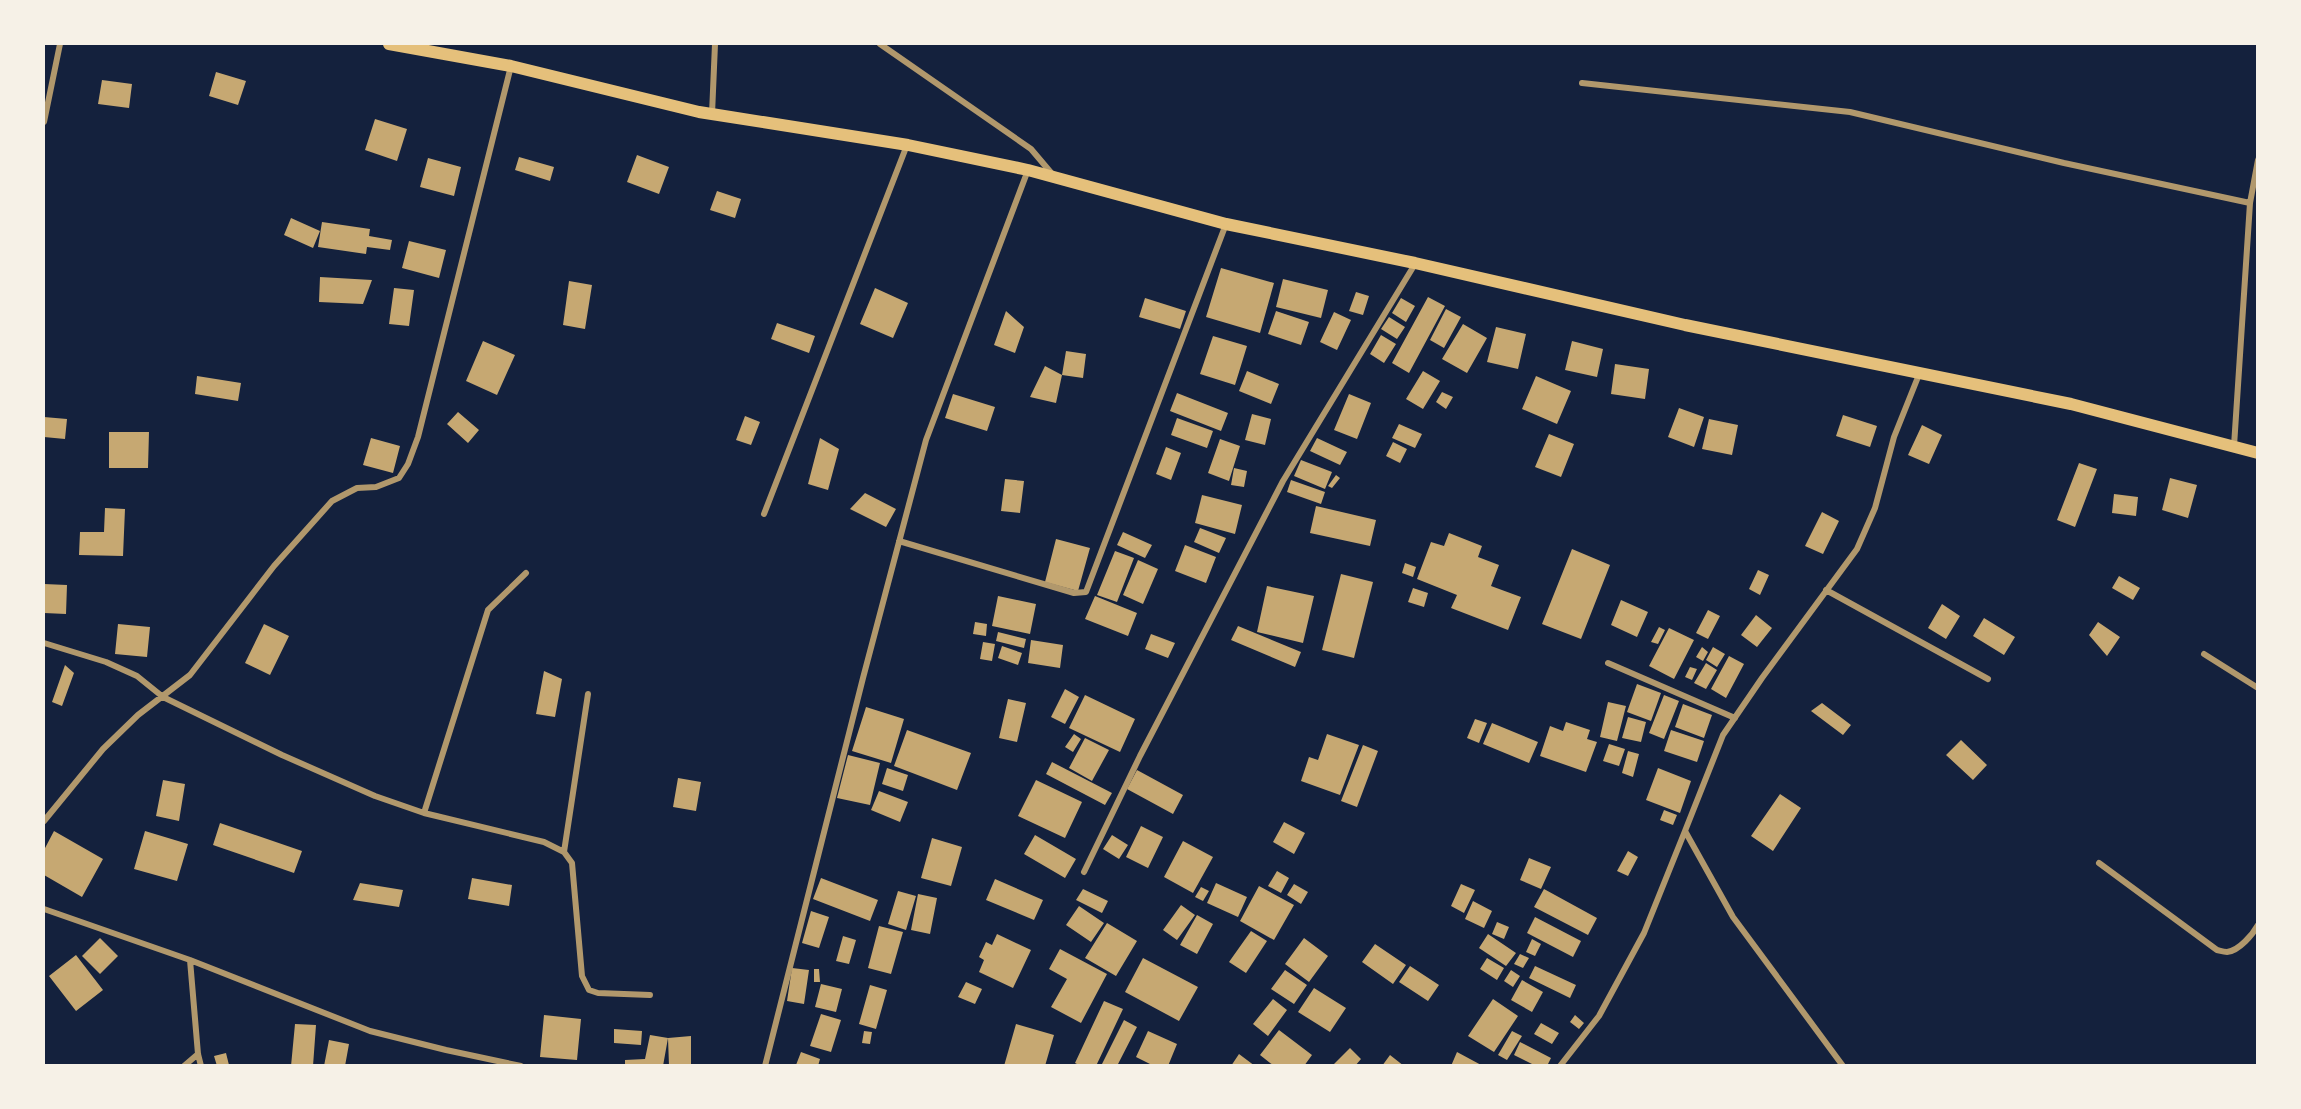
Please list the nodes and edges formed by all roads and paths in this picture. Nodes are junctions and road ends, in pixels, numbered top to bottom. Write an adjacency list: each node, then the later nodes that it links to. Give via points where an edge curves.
1 (60, 44): 8 (street)
2 (389, 44): 5 (main road)
3 (715, 44): 7 (street)
4 (880, 44): 12 (street, via 1030,149)
5 (511, 66): 7 (main road); 29 (street, via 408,464 399,478 376,487 357,488 332,501 274,566 190,675)
6 (1582, 83): 13 (street, via 1850,112)
7 (712, 114): 9 (main road)
8 (44, 122)
9 (908, 145): 11 (main road); 19 (street)
10 (2258, 160): 13 (street)
11 (1028, 170): 12 (main road); 20 (street, via 926,440)
12 (1056, 179): 14 (main road)
13 (2250, 203): 17 (street)
14 (1226, 224): 15 (main road); 20 (street, via 1086,592 1074,593)
15 (1415, 263): 16 (main road, via 1685,325); 36 (street, via 1283,481 1145,745)
16 (1920, 372): 17 (main road, via 2071,404); 22 (street, via 1894,437 1866,530)
17 (2234, 446): 18 (main road)
18 (2258, 453)
19 (764, 514)
20 (899, 541): 45 (street)
21 (525, 573): 31 (street, via 488,610)
22 (1827, 590): 26 (street); 30 (street)
23 (44, 643): 29 (street, via 116,666 137,676)
24 (2204, 654): 27 (street)
25 (1608, 663): 30 (street)
26 (1988, 679)
27 (2258, 688)
28 (588, 694): 34 (street)
29 (163, 697): 31 (street, via 365,792); 32 (street, via 103,749)
30 (1735, 718): 33 (street, via 1723,735)
31 (424, 813): 34 (street, via 543,842)
32 (44, 821)
33 (1685, 831): 46 (street, via 1644,933 1599,1016); 47 (street, via 1733,916)
34 (564, 852): 40 (street, via 572,863 582,976 589,990)
35 (2099, 863): 38 (street, via 2217,950 2228,952 2238,947)
36 (1084, 872)
37 (44, 909): 39 (street)
38 (2258, 925)
39 (190, 960): 41 (street); 44 (street, via 370,1031)
40 (650, 995)
41 (198, 1054): 42 (street); 43 (street)
42 (184, 1065)
43 (201, 1065)
44 (520, 1065)
45 (765, 1065)
46 (1560, 1065)
47 (1843, 1065)

